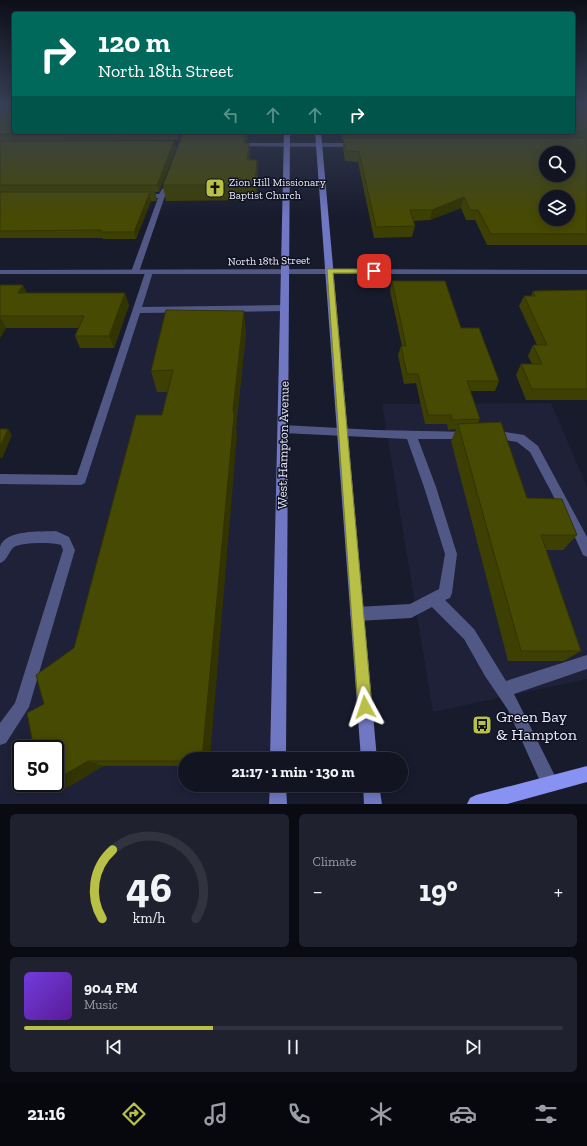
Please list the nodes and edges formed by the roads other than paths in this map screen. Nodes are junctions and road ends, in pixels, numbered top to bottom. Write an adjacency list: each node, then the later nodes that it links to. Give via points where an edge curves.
1 (229, 145): 2 (street)
2 (287, 145): 3 (street); 12 (main road, West Hampton Avenue)
3 (319, 145): 4 (street); 8 (main road)
4 (364, 145)
5 (168, 181): 7 (street)
6 (124, 196): 7 (street)
7 (162, 196): 10 (street)
8 (329, 270): 12 (street, North 18th Street); 13 (street, North 18th Street); 17 (main road)
9 (0, 272): 10 (street, North 18th Street)
10 (135, 272): 11 (street, North 18th Street)
11 (149, 272): 12 (street, North 18th Street); 15 (street)
12 (285, 272): 14 (main road, West Hampton Avenue)
13 (587, 272)
14 (285, 308): 15 (street); 16 (main road, West Hampton Avenue)
15 (137, 310): 19 (street, via 81,480)
16 (283, 429): 17 (street); 27 (main road, West Hampton Avenue)
17 (342, 434): 18 (street); 23 (main road)
18 (411, 436): 20 (street, via 482,435 520,438 534,449); 22 (street, via 451,554 445,593)
19 (0, 479)
20 (587, 551)
21 (0, 557): 26 (street, via 10,543 23,538 56,537 65,541 69,550 21,707)
22 (434, 599): 23 (street, via 411,611); 25 (street, via 469,634)
23 (357, 614): 28 (main road)
24 (587, 662): 25 (street)
25 (503, 690): 30 (street, via 513,705)
26 (0, 737)
27 (278, 752)
28 (368, 752)
29 (587, 774): 30 (main road)
30 (550, 784): 35 (main road)
31 (278, 792): 33 (main road)
32 (372, 792): 34 (main road)
33 (278, 804)
34 (373, 804)
35 (476, 804)

